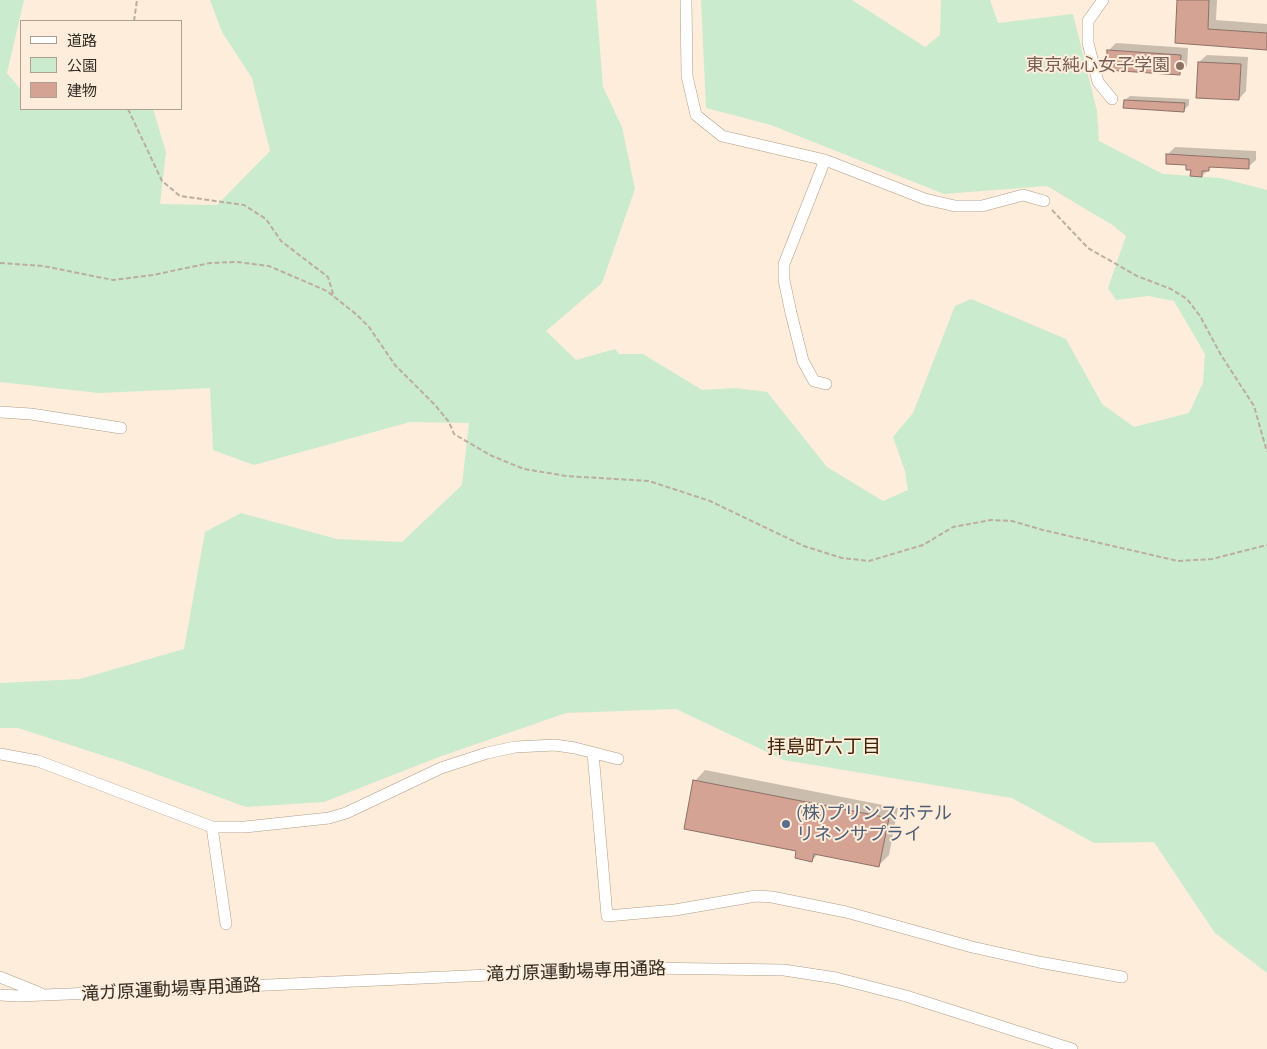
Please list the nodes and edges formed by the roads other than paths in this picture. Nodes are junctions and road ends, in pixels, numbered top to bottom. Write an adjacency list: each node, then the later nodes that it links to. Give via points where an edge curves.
1 (686, 0): 4 (street, via 688,76 696,115 722,136)
2 (1103, 0): 3 (street, via 1088,21 1088,43 1098,82)
3 (1112, 99)
4 (825, 160): 5 (street, via 925,199 955,206 982,206 1023,195); 6 (street, via 784,264 789,304 803,361 814,381)
5 (1044, 200)
6 (826, 384)
7 (0, 412): 8 (street)
8 (121, 428)
9 (593, 753): 11 (street); 12 (street, via 554,745 515,747 441,768 329,818 245,827); 15 (street, via 607,916 675,910 756,896 772,897 846,912 1039,962)
10 (0, 754): 12 (street, via 38,762)
11 (618, 759)
12 (212, 827): 13 (street)
13 (226, 924)
14 (0, 977): 17 (street)
15 (1122, 977)
16 (0, 994): 17 (street, 滝ガ原運動場専用通路)
17 (44, 994): 18 (street, 滝ガ原運動場専用通路, via 644,968 784,970 836,978 906,996)
18 (1072, 1049)

